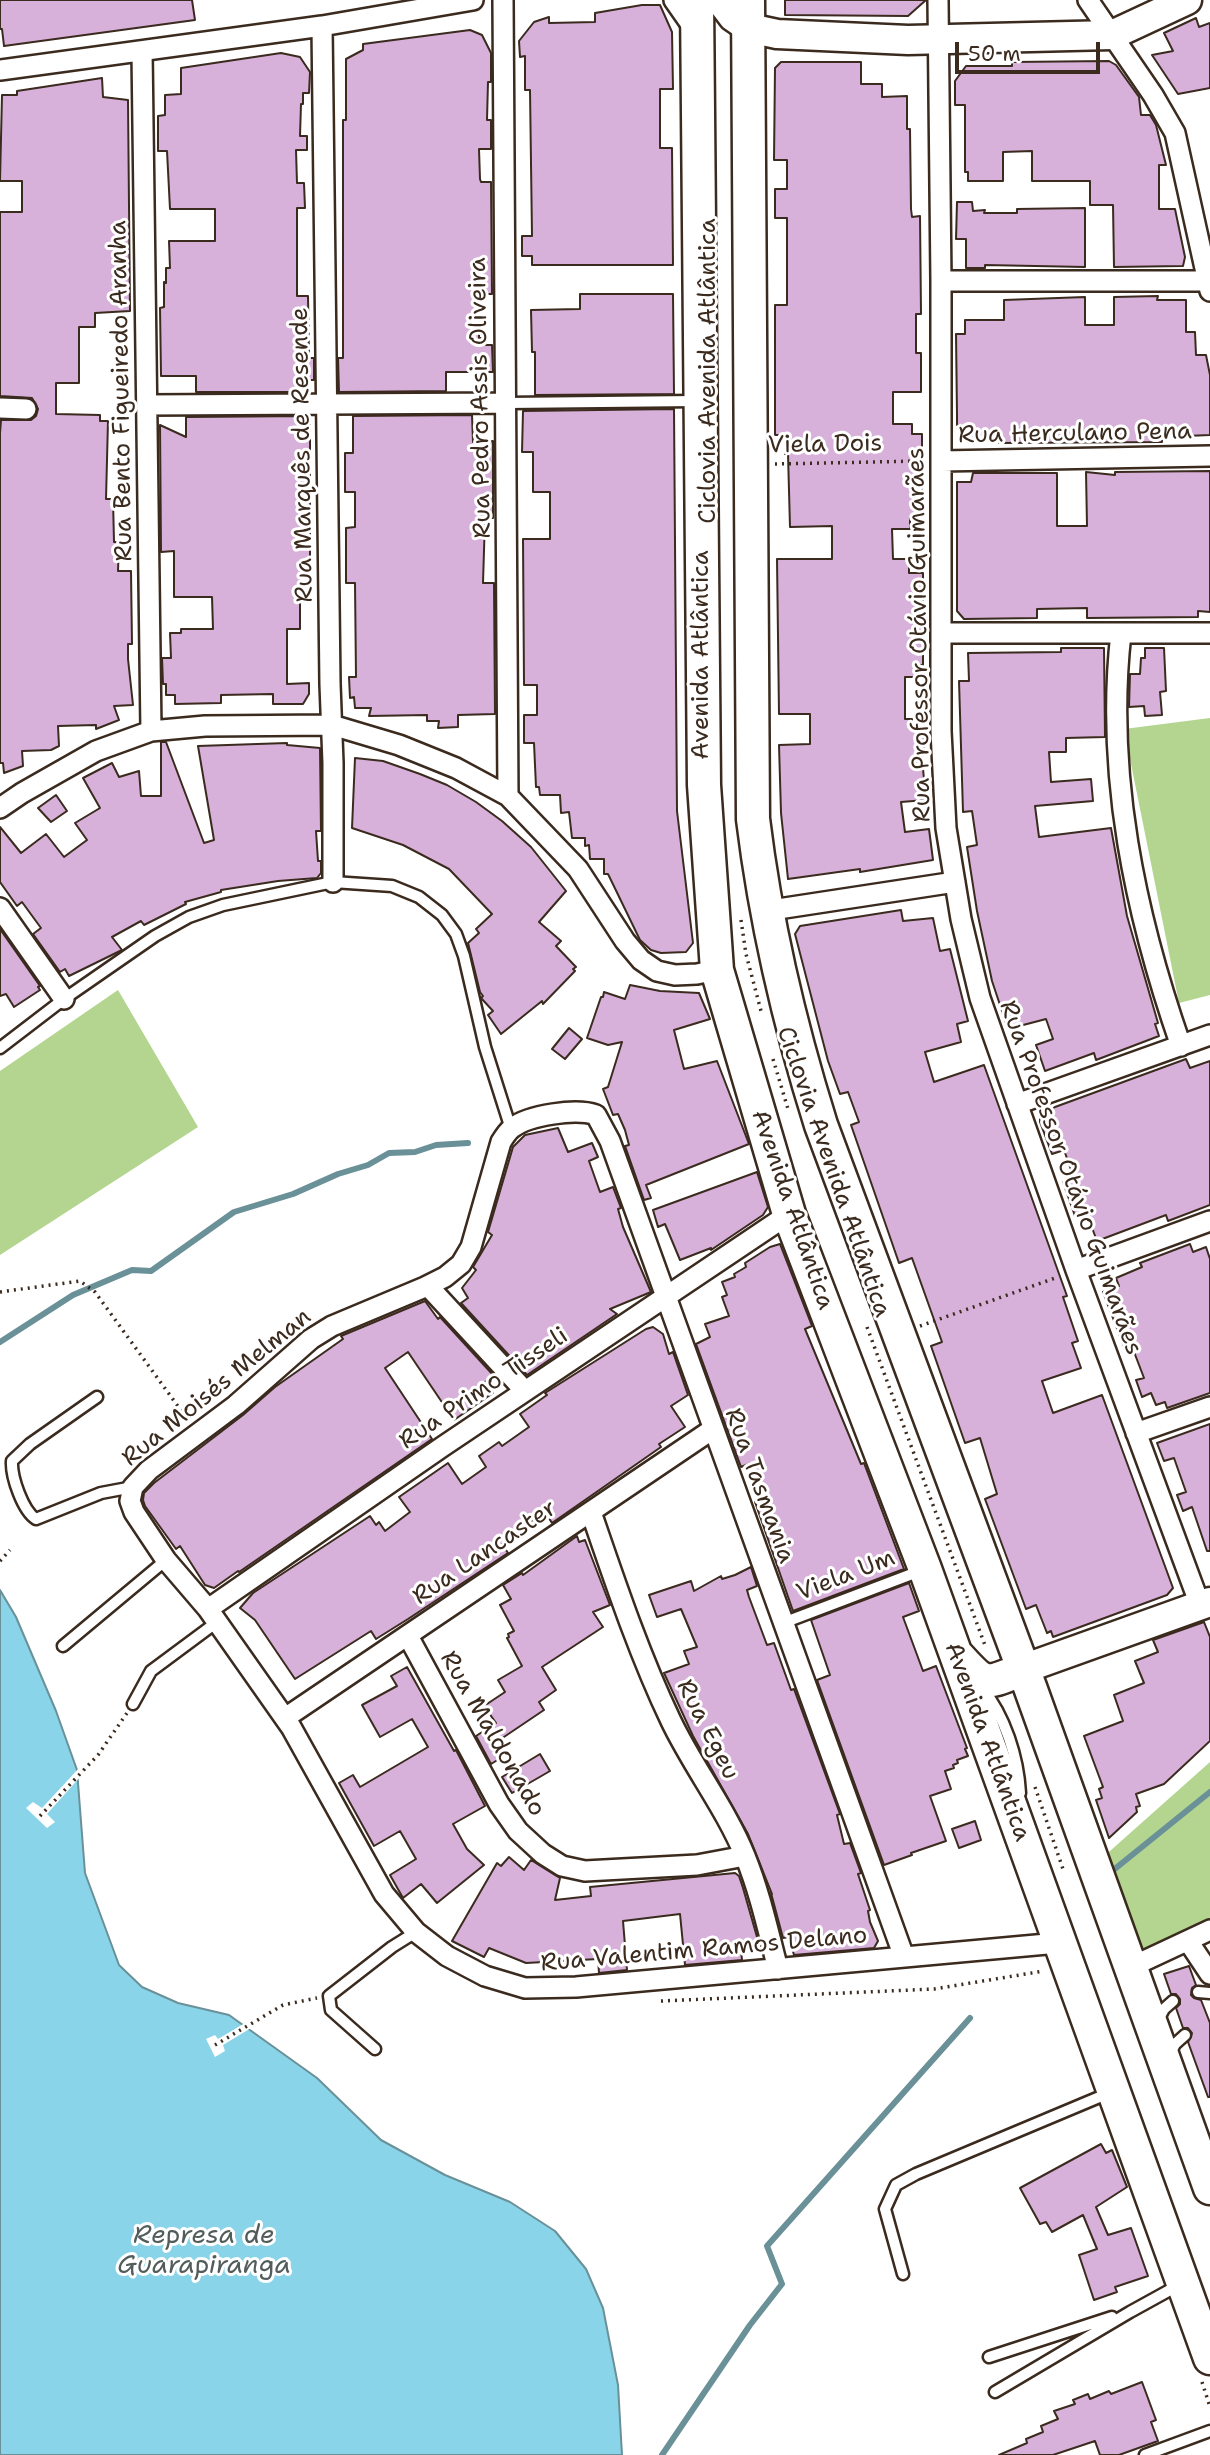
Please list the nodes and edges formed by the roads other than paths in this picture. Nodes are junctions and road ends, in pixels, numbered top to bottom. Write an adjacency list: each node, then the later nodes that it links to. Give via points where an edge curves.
1 (473, 0): 10 (street)
2 (503, 0): 20 (street, Rua Pedro Assis Oliveira)
3 (674, 0): 11 (street)
4 (697, 0): 11 (main road, Avenida Atlântica)
5 (720, 0): 9 (street, via 733,17)
6 (938, 0): 13 (street, Rua Professor Otávio Guimarães)
7 (1087, 0): 12 (street)
8 (1187, 1): 12 (street)
9 (748, 14): 13 (street, via 777,34); 36 (main road, Avenida Atlântica)
10 (322, 26): 14 (street); 19 (street, Rua Marquês de Resende)
11 (698, 34): 18 (main road, Avenida Atlântica)
12 (1112, 35): 13 (street); 17 (street, via 1175,133)
13 (937, 40): 16 (street, Rua Professor Otávio Guimarães)
14 (142, 51): 15 (street); 21 (street, Rua Bento Figueiredo Aranha)
15 (0, 70)
16 (941, 281): 17 (street); 25 (street, Rua Professor Otávio Guimarães)
17 (1209, 286)
18 (701, 401): 20 (lane); 37 (main road, Avenida Atlântica, via 704,785)
19 (326, 403): 20 (street); 21 (street); 29 (street, Rua Marquês de Resende)
20 (507, 403): 31 (street, Rua Pedro Assis Oliveira)
21 (147, 405): 30 (street, Rua Bento Figueiredo Aranha)
22 (0, 408): 23 (street)
23 (26, 409)
24 (1210, 456): 25 (street, Rua Herculano Pena)
25 (941, 461): 28 (street, Rua Professor Otávio Guimarães)
26 (1121, 633): 27 (street); 28 (street); 40 (street, via 1118,747 1130,859 1143,923)
27 (1210, 633)
28 (942, 634): 34 (street, Rua Professor Otávio Guimarães, via 946,828)
29 (332, 725): 30 (street); 31 (street, via 399,745); 33 (street, Rua Marquês de Resende)
30 (151, 731): 32 (street, via 96,751)
31 (508, 796): 37 (street, via 578,869 641,960 657,971 675,975)
32 (0, 808)
33 (333, 882): 38 (lane, via 223,905 190,918 155,936); 43 (lane, via 392,886 419,897 443,915 464,956 485,1047)
34 (955, 882): 36 (street); 42 (street, Rua Professor Otávio Guimarães, via 980,998)
35 (0, 908): 38 (street)
36 (753, 912): 64 (main road, Avenida Atlântica, via 821,1125)
37 (717, 970): 44 (main road, Avenida Atlântica)
38 (64, 999): 41 (lane)
39 (1210, 1035): 40 (street)
40 (1181, 1046): 42 (street)
41 (0, 1048)
42 (1017, 1104): 46 (street, Rua Professor Otávio Guimarães)
43 (511, 1129): 47 (street, Rua Moisés Melman, via 498,1149 487,1211 471,1247 461,1264); 48 (street, Rua Tasmania, via 577,1111 596,1115 622,1169)
44 (789, 1214): 48 (street, Rua Primo Tisseli); 57 (main road, Avenida Atlântica)
45 (1210, 1221): 46 (street)
46 (1076, 1270): 53 (street, Rua Professor Otávio Guimarães)
47 (428, 1286): 49 (street); 54 (street, Rua Moisés Melman, via 311,1339)
48 (665, 1297): 49 (street, Rua Primo Tisseli); 52 (street, Rua Tasmania)
49 (524, 1391): 59 (street, Rua Primo Tisseli)
50 (97, 1397): 54 (lane, via 30,1444 12,1461 12,1473 29,1515 36,1519 101,1493)
51 (1210, 1407): 53 (street)
52 (713, 1429): 55 (street, Rua Lancaster); 60 (street, Rua Tasmania)
53 (1136, 1433): 58 (street, Rua Professor Otávio Guimarães)
54 (133, 1487): 56 (street, Rua Moisés Melman, via 130,1501 134,1512)
55 (591, 1512): 61 (street, Rua Lancaster); 67 (street, Rua Egeu, via 671,1722)
56 (166, 1560): 59 (street, Rua Moisés Melman); 62 (lane)
57 (925, 1569): 60 (lane, Viela Um); 63 (main road, Avenida Atlântica)
58 (1205, 1603): 64 (street)
59 (212, 1616): 65 (lane, via 151,1671); 66 (street, Rua Valentim Ramos Delano)
60 (783, 1623): 72 (street, Rua Tasmania)
61 (408, 1636): 66 (street, Rua Lancaster); 67 (street, Rua Maldonado, via 499,1804 518,1831 543,1854 562,1866 585,1871 697,1865)
62 (63, 1646)
63 (956, 1654): 64 (main road, via 988,1683); 71 (main road, Avenida Atlântica, via 1022,1841)
64 (1023, 1669): 73 (main road, Avenida Atlântica)
65 (133, 1704)
66 (285, 1718): 69 (street, Rua Valentim Ramos Delano, via 384,1894)
67 (745, 1856): 74 (street, Rua Egeu)
68 (1210, 1930): 70 (street)
69 (416, 1932): 74 (street, Rua Valentim Ramos Delano, via 447,1956 485,1976 525,1988); 81 (lane, via 329,1996 331,2010)
70 (1188, 1941): 73 (street); 75 (street)
71 (1056, 1956): 72 (street, Rua Valentim Ramos Delano); 83 (main road, Avenida Atlântica)
72 (904, 1957): 74 (street, Rua Valentim Ramos Delano)
73 (1131, 1967): 79 (main road, Avenida Atlântica)
74 (778, 1969)
75 (1210, 1974)
76 (1198, 1992): 77 (lane)
77 (1210, 1993)
78 (1173, 2001): 79 (lane)
79 (1154, 2029): 82 (main road, Avenida Atlântica)
80 (1185, 2035): 82 (lane)
81 (375, 2049)
82 (1166, 2062): 84 (main road, Avenida Atlântica)
83 (1113, 2092): 85 (lane, via 896,2185 886,2209); 86 (main road, Avenida Atlântica)
84 (1210, 2188)
85 (903, 2274)
86 (1183, 2283): 87 (lane); 89 (main road, Avenida Atlântica)
87 (1130, 2312): 88 (lane); 90 (lane)
88 (989, 2357)
89 (1210, 2358)
90 (995, 2392)
91 (1210, 2431): 92 (lane)
92 (1145, 2455)

